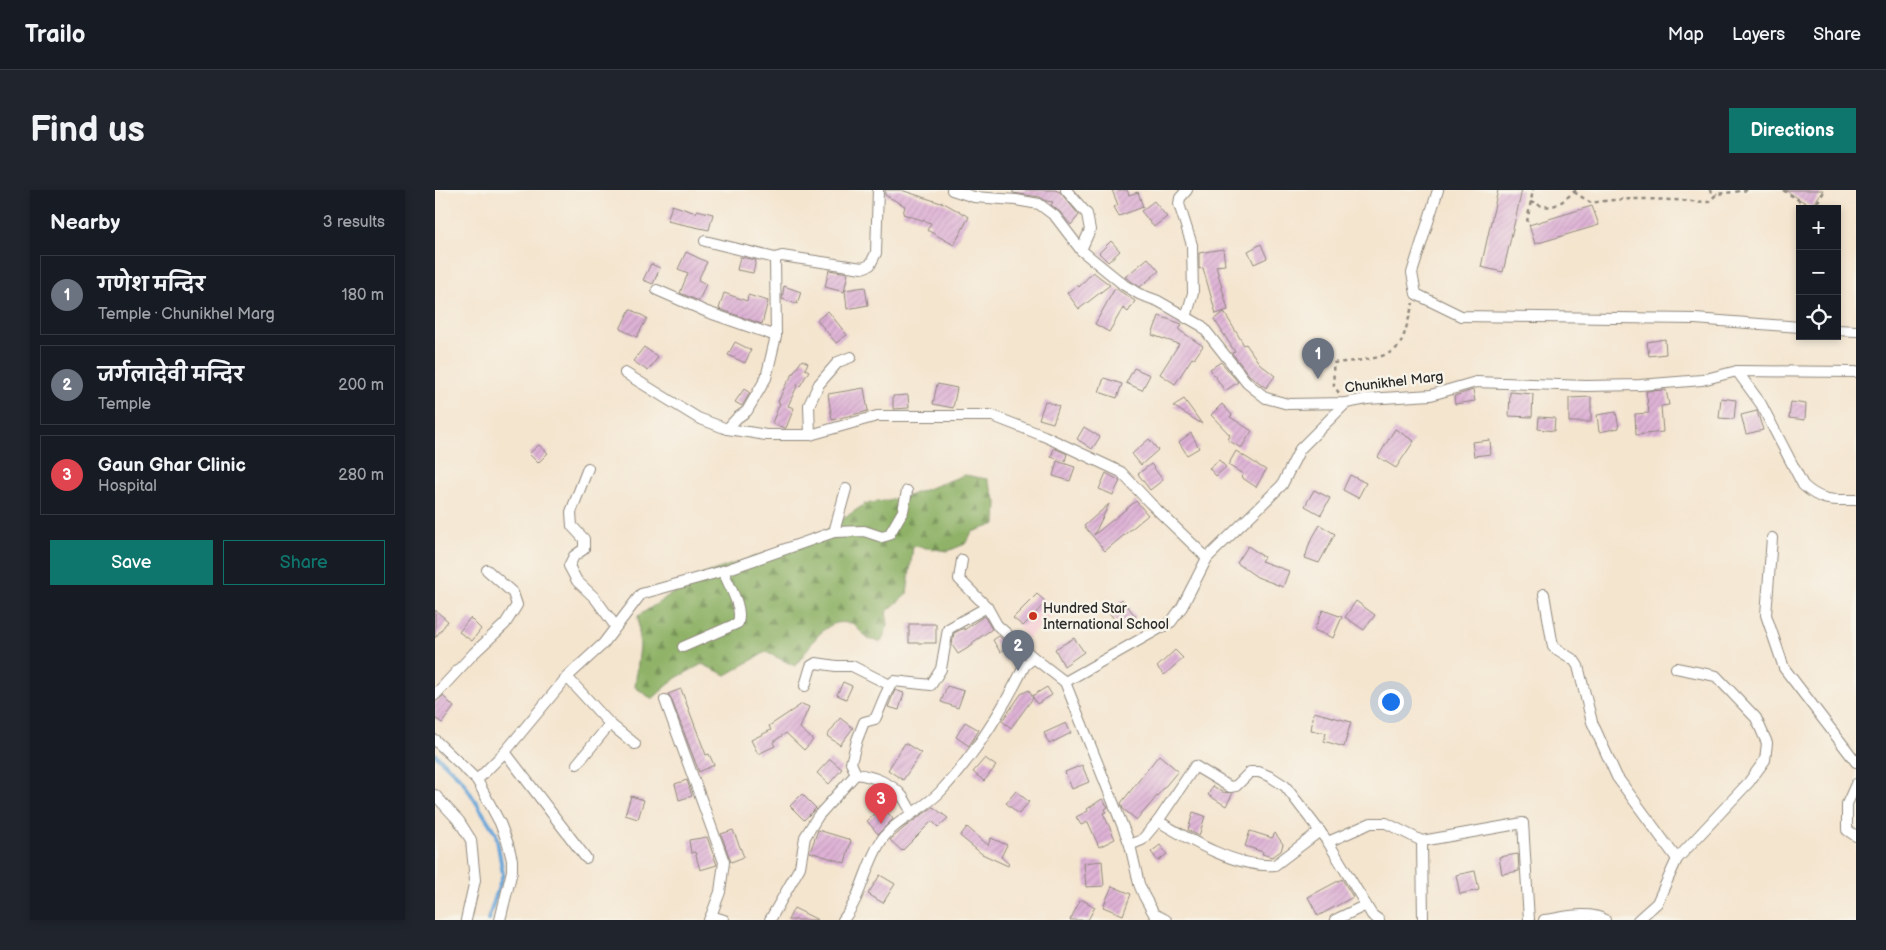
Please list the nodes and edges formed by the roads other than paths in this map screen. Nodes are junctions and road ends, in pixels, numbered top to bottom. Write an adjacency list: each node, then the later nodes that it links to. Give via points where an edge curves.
1 (878, 190): 8 (street, via 876,253 870,265 862,268 781,256)
2 (952, 190): 7 (street, Chunikhel Marg, via 974,197 1039,204 1055,216)
3 (1066, 190): 7 (street, via 1087,214 1090,230)
4 (1187, 190): 10 (street, via 1179,204 1192,245 1193,293)
5 (1438, 190): 11 (street, via 1412,273 1416,294 1461,316 1695,319)
6 (705, 241): 8 (street)
7 (1081, 250): 10 (street, Chunikhel Marg, via 1124,285)
8 (775, 258): 14 (street)
9 (657, 290): 14 (street)
10 (1186, 318): 19 (street, Chunikhel Marg, via 1203,326 1247,383 1266,398 1288,404)
11 (1796, 327)
12 (1841, 330): 13 (street)
13 (1856, 331)
14 (776, 336): 20 (street, via 766,378 747,411)
15 (851, 357): 21 (street, via 838,362 819,384 809,405)
16 (1737, 371): 17 (street, Chunikhel Marg); 19 (street, Chunikhel Marg, via 1702,380 1640,385 1476,382 1431,395); 25 (street, via 1761,404 1803,486 1828,500)
17 (1856, 372)
18 (625, 373): 20 (street, via 697,418)
19 (1346, 403): 28 (street, via 1300,449 1282,485)
20 (727, 429): 21 (street)
21 (810, 435): 28 (street, via 877,416 993,416 1121,472)
22 (588, 468): 34 (street, via 571,512 572,526 584,538 584,549 574,556 569,566 577,581)
23 (847, 489): 26 (street)
24 (907, 491): 26 (street, via 903,511 889,535 882,538 864,530)
25 (1856, 500)
26 (834, 532): 31 (street)
27 (1772, 538): 48 (street, via 1766,615 1784,668)
28 (1207, 558): 39 (street, via 1182,608 1171,622)
29 (962, 560): 33 (street, via 959,580)
30 (487, 570): 42 (street, via 513,593 517,605 505,624)
31 (723, 572): 34 (street, via 641,594); 35 (street, via 739,609 738,623)
32 (1544, 594): 62 (street, via 1553,647 1579,666 1592,722 1617,777)
33 (987, 607): 36 (street, via 997,626); 40 (street, via 948,629 941,669 931,685 894,681)
34 (616, 626): 38 (street, via 603,644)
35 (683, 647)
36 (1033, 658): 39 (street); 54 (street, via 1025,665 989,727 960,768 939,793)
37 (1676, 668): 62 (street, via 1716,676 1757,718 1767,743 1765,760 1749,782)
38 (567, 677): 44 (street); 47 (street)
39 (1065, 682): 60 (street)
40 (890, 684): 41 (street, via 852,666 816,664 811,666); 50 (street, via 875,719 865,722 857,740 851,763)
41 (805, 686)
42 (435, 695)
43 (665, 700): 65 (street, via 724,862 721,892)
44 (610, 724): 46 (street); 49 (street)
45 (435, 740): 51 (street)
46 (635, 744)
47 (505, 752): 51 (street); 61 (street)
48 (1856, 762)
49 (577, 764)
50 (856, 774): 54 (street, via 886,783 902,795); 69 (street, via 818,816 805,837 800,867)
51 (477, 780): 67 (street, via 500,823 512,860)
52 (1856, 784): 57 (street, via 1847,804 1847,830)
53 (435, 795): 66 (street, via 471,840 475,880)
54 (912, 813): 70 (street, via 881,840 860,892)
55 (1158, 821): 56 (street, via 1232,859 1267,866 1275,865); 56 (street, via 1195,766 1230,788 1250,772 1271,777 1289,790); 60 (street, via 1142,840)
56 (1320, 831): 59 (street)
57 (1856, 836)
58 (1422, 841): 59 (street, via 1386,823 1371,822); 74 (street); 75 (street, via 1523,823)
59 (1328, 842): 63 (street)
60 (1130, 845): 64 (street, via 1139,884)
61 (586, 858)
62 (1677, 859): 78 (street, via 1657,902)
63 (1366, 904): 72 (street); 73 (street)
64 (1152, 917): 71 (street)
65 (710, 918): 68 (street)
66 (466, 920)
67 (500, 920)
68 (724, 920)
69 (770, 920)
70 (843, 920)
71 (1166, 920)
72 (1335, 920)
73 (1379, 920)
74 (1423, 920)
75 (1529, 920)
76 (1544, 920): 77 (street, via 1587,914)
77 (1605, 920)
78 (1638, 920)

